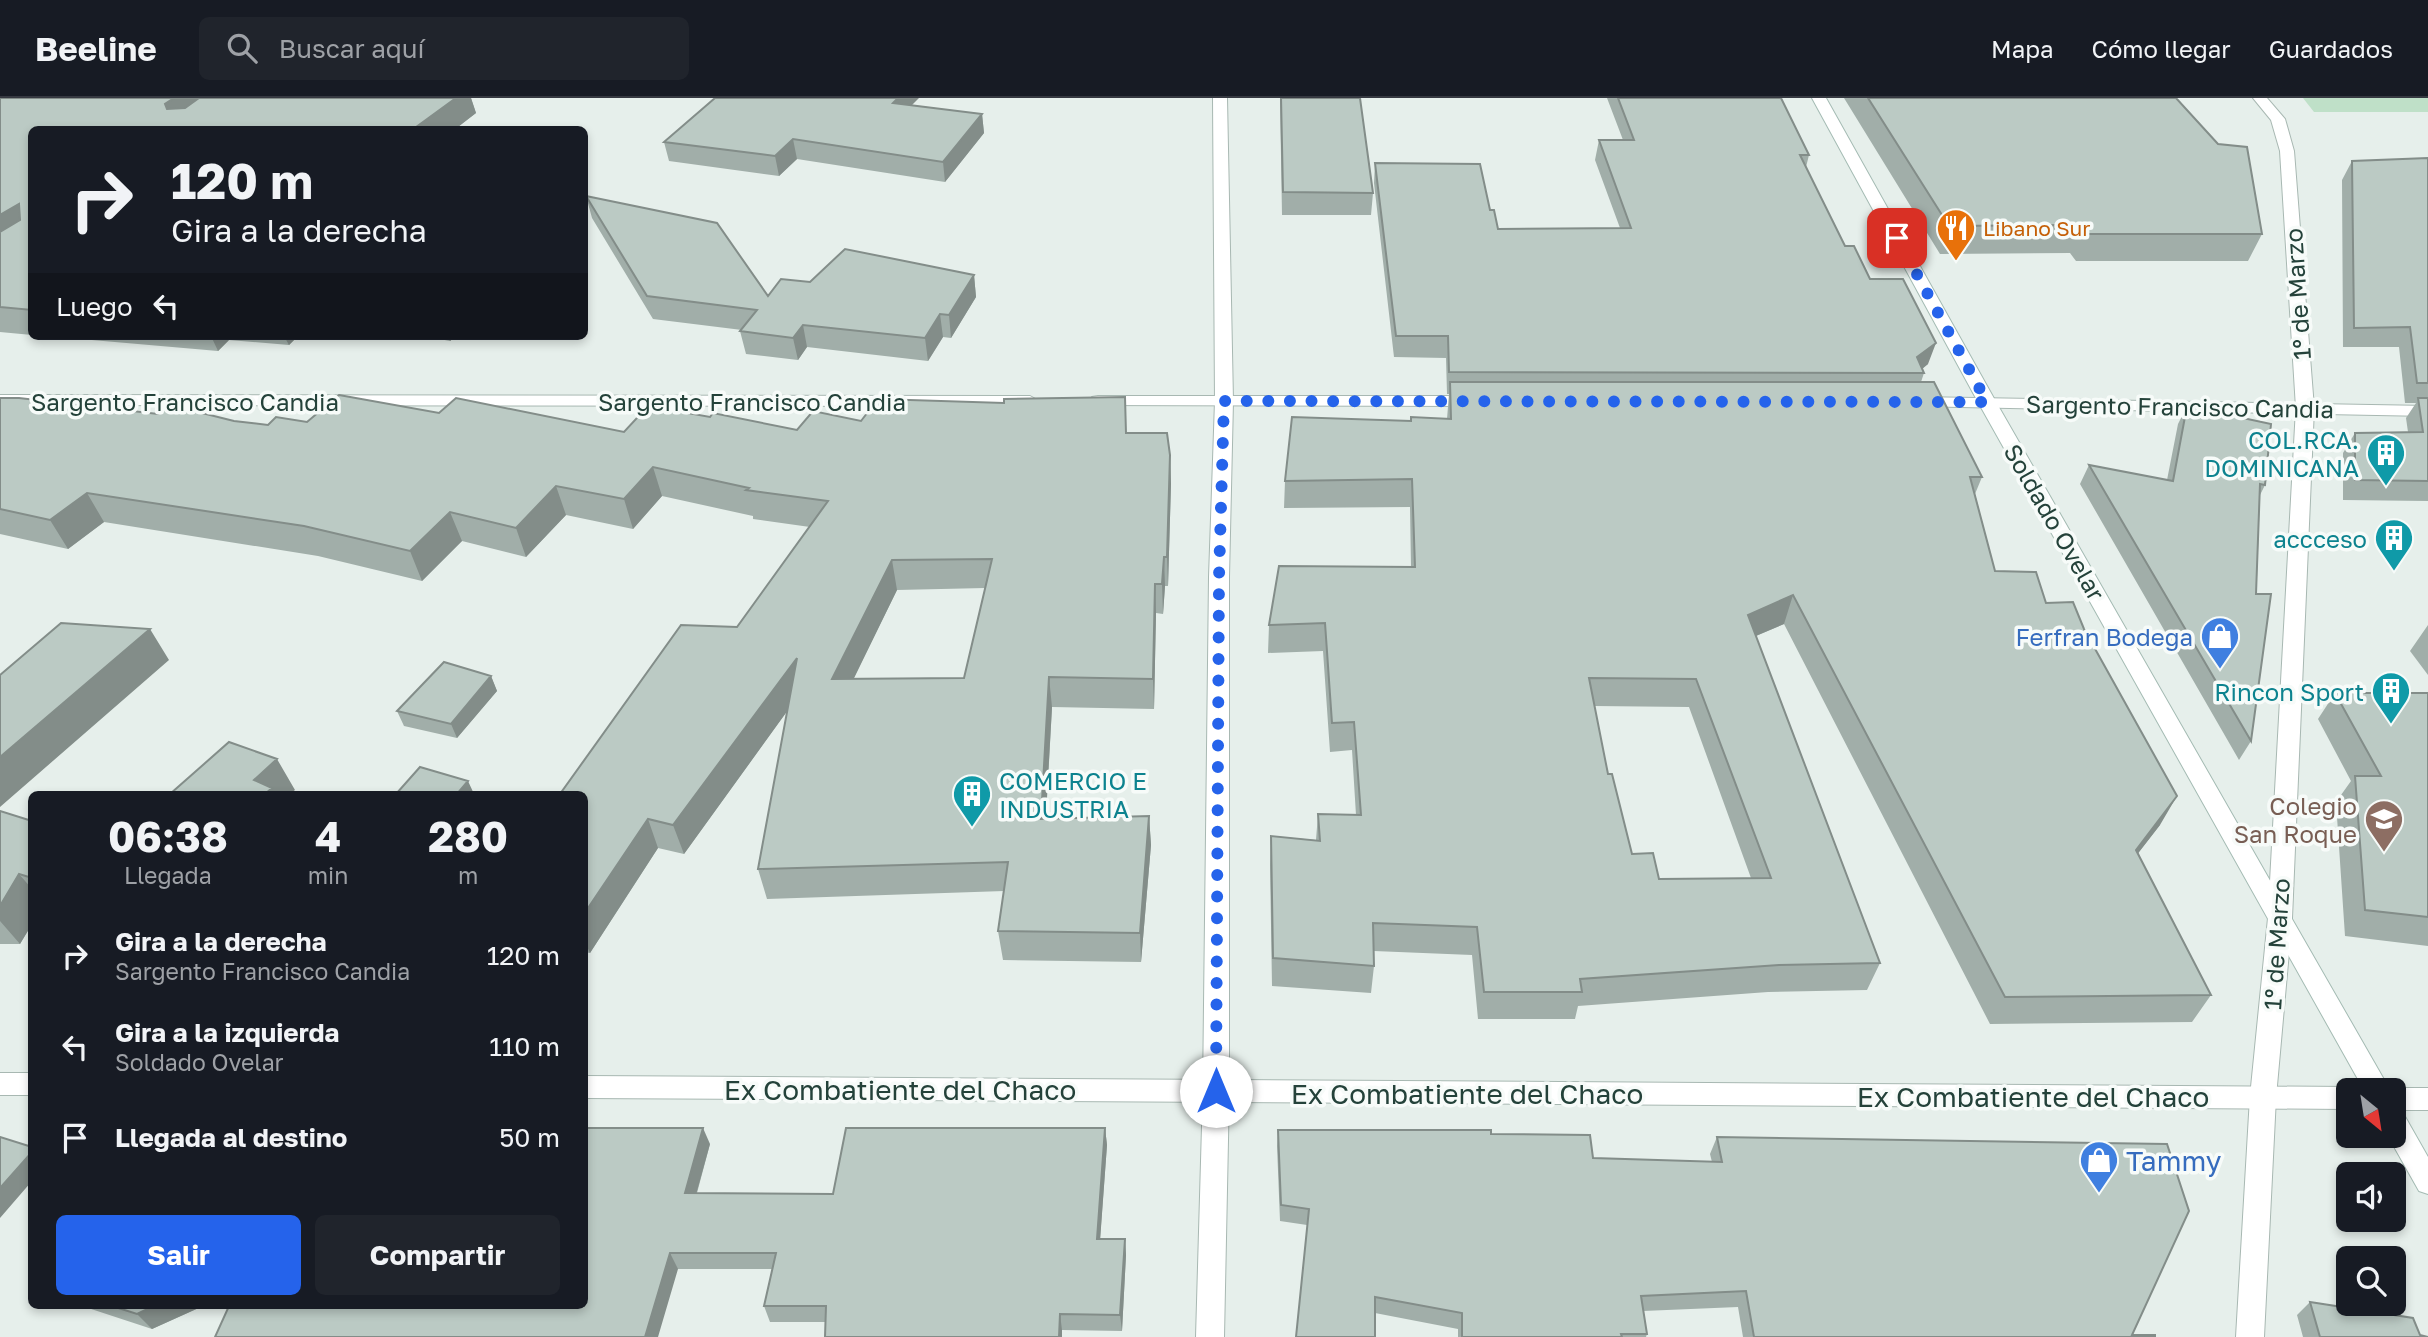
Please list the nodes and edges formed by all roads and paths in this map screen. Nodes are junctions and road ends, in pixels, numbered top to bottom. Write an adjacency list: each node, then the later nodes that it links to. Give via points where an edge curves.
1 (1220, 98): 7 (street)
2 (1819, 98): 10 (street, Soldado Ovelar)
3 (2260, 98): 11 (street, 1º de Marzo, via 2278,119 2287,151)
4 (0, 400): 5 (street, Sargento Francisco Candia)
5 (1043, 401)
6 (1085, 401): 7 (street)
7 (1224, 401): 8 (street); 18 (street)
8 (1486, 401)
9 (1903, 402): 10 (street, Sargento Francisco Candia)
10 (1987, 402): 11 (street, Sargento Francisco Candia); 13 (street, Soldado Ovelar)
11 (2305, 408): 12 (street, Sargento Francisco Candia); 13 (street, 1º de Marzo)
12 (2428, 411)
13 (2280, 918): 14 (street, Soldado Ovelar); 19 (street, 1º de Marzo)
14 (2370, 1078)
15 (0, 1084): 16 (street)
16 (28, 1084)
17 (588, 1087): 18 (street, Ex Combatiente del Chaco)
18 (1216, 1091): 19 (street, Ex Combatiente del Chaco); 25 (street)
19 (2263, 1097): 20 (street, Ex Combatiente del Chaco); 26 (street, 1º de Marzo)
20 (2336, 1098)
21 (2406, 1099): 22 (street)
22 (2428, 1099)
23 (2406, 1143): 24 (street)
24 (2428, 1182)
25 (1210, 1337)
26 (2250, 1337)

